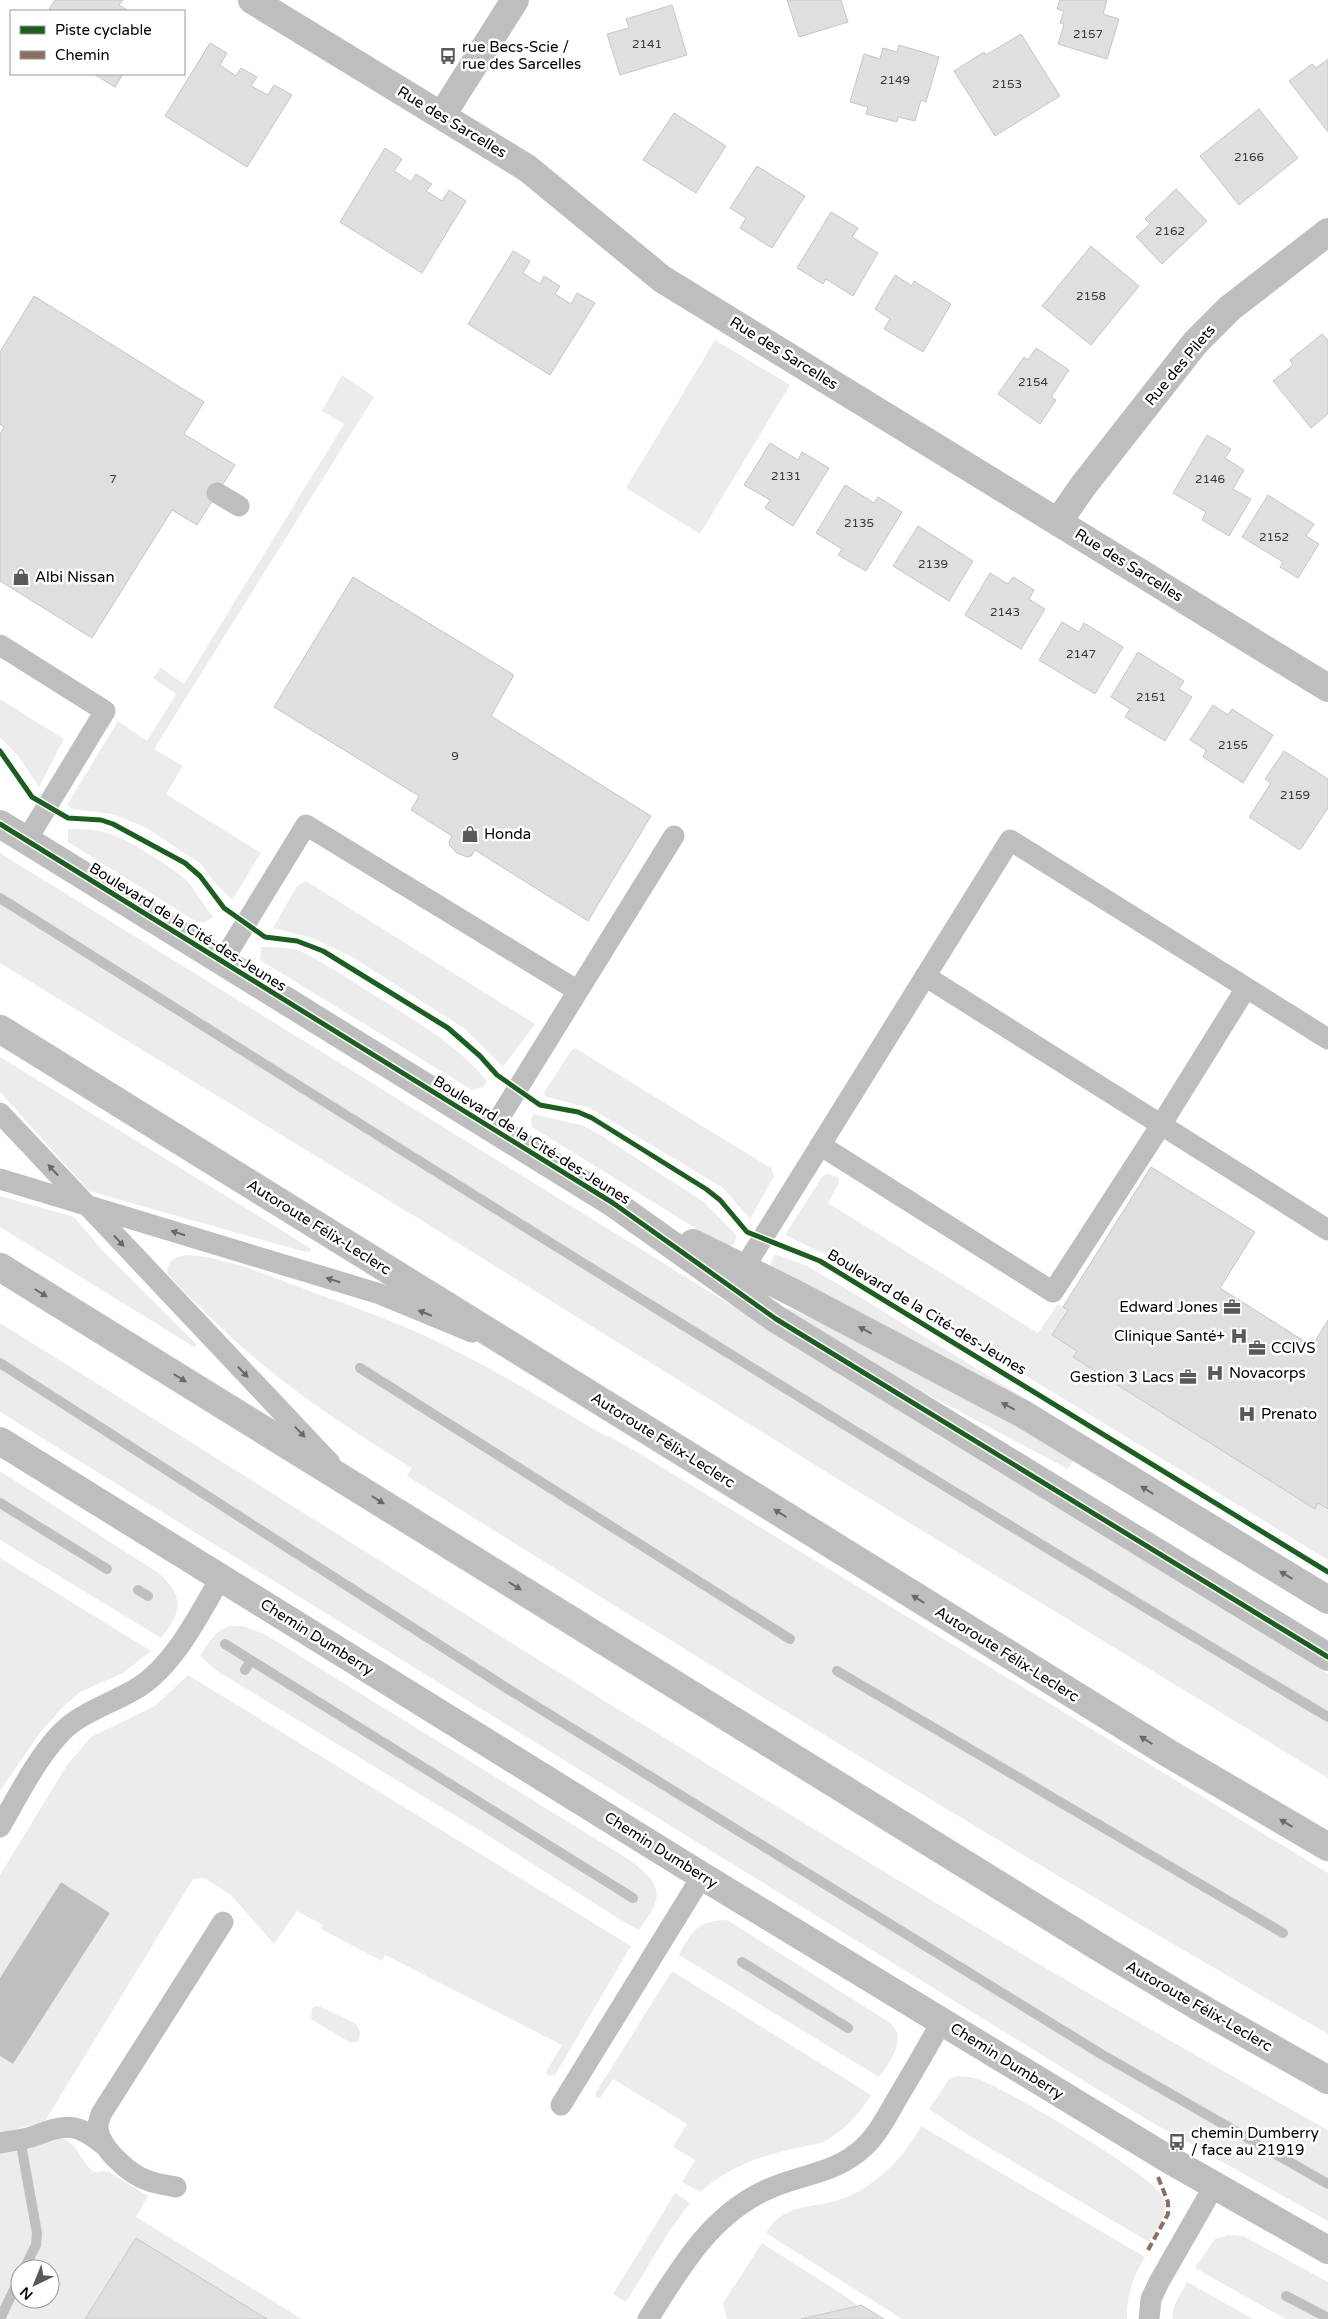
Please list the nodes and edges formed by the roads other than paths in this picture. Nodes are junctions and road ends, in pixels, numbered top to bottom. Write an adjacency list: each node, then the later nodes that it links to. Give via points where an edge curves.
1 (252, 0): 3 (main road, Rue des Sarcelles)
2 (516, 0): 3 (main road)
3 (442, 115): 7 (main road, Rue des Sarcelles, via 527,168 662,279)
4 (1328, 232): 7 (main road, Rue des Pilets, via 1230,308 1195,343)
5 (217, 493): 6 (lane)
6 (239, 506)
7 (1058, 522): 9 (main road, Rue des Sarcelles)
8 (0, 646): 12 (lane, via 106,711)
9 (1328, 688)
10 (0, 824): 12 (main road, Boulevard de la Cité-des-Jeunes)
11 (674, 836): 16 (lane)
12 (26, 841): 13 (main road, Boulevard de la Cité-des-Jeunes)
13 (222, 962): 16 (lane, via 306,825); 21 (main road, Boulevard de la Cité-des-Jeunes)
14 (925, 976): 15 (lane, via 1010,840); 20 (lane); 22 (lane)
15 (1246, 988): 18 (lane); 20 (lane)
16 (578, 991): 21 (lane)
17 (0, 1029): 28 (main road, Autoroute Félix-Leclerc)
18 (1328, 1039)
19 (0, 1113): 24 (lane, one-way to 19)
20 (1161, 1125): 22 (lane, via 1053,1292); 25 (lane)
21 (492, 1130): 27 (main road, Boulevard de la Cité-des-Jeunes)
22 (820, 1145): 27 (lane)
23 (0, 1179): 24 (lane)
24 (86, 1205): 28 (lane, one-way to 24, via 380,1294); 30 (lane, one-way to 30)
25 (1326, 1225)
26 (0, 1267): 30 (main road, Autoroute Félix-Leclerc, one-way to 30)
27 (738, 1278): 32 (main road, Boulevard de la Cité-des-Jeunes, one-way to 27, via 1023,1414); 33 (main road, Boulevard de la Cité-des-Jeunes, via 776,1319)
28 (519, 1351): 35 (main road, Autoroute Félix-Leclerc, one-way to 28, via 1159,1748)
29 (0, 1441): 31 (main road, Chemin Dumberry)
30 (347, 1481): 39 (main road, Autoroute Félix-Leclerc, one-way to 39, via 1107,1952)
31 (221, 1577): 34 (lane, via 195,1621 158,1672 140,1686 73,1722 58,1735 40,1758); 36 (main road, Chemin Dumberry)
32 (1328, 1600)
33 (1328, 1657)
34 (0, 1826)
35 (1328, 1847)
36 (702, 1876): 38 (main road, Chemin Dumberry); 40 (lane)
37 (223, 1922): 42 (lane, via 101,2114 98,2126)
38 (942, 2021): 43 (main road, Chemin Dumberry); 46 (lane, via 865,2147 829,2171 765,2190 742,2203 702,2239)
39 (1328, 2080)
40 (561, 2105)
41 (0, 2143): 42 (lane, via 70,2126 88,2131)
42 (105, 2146): 44 (lane, via 118,2161 148,2181)
43 (1214, 2186): 45 (main road, Chemin Dumberry); 47 (lane, via 1159,2282 1151,2299)
44 (176, 2187)
45 (1328, 2250)
46 (648, 2319)
47 (1149, 2319)

